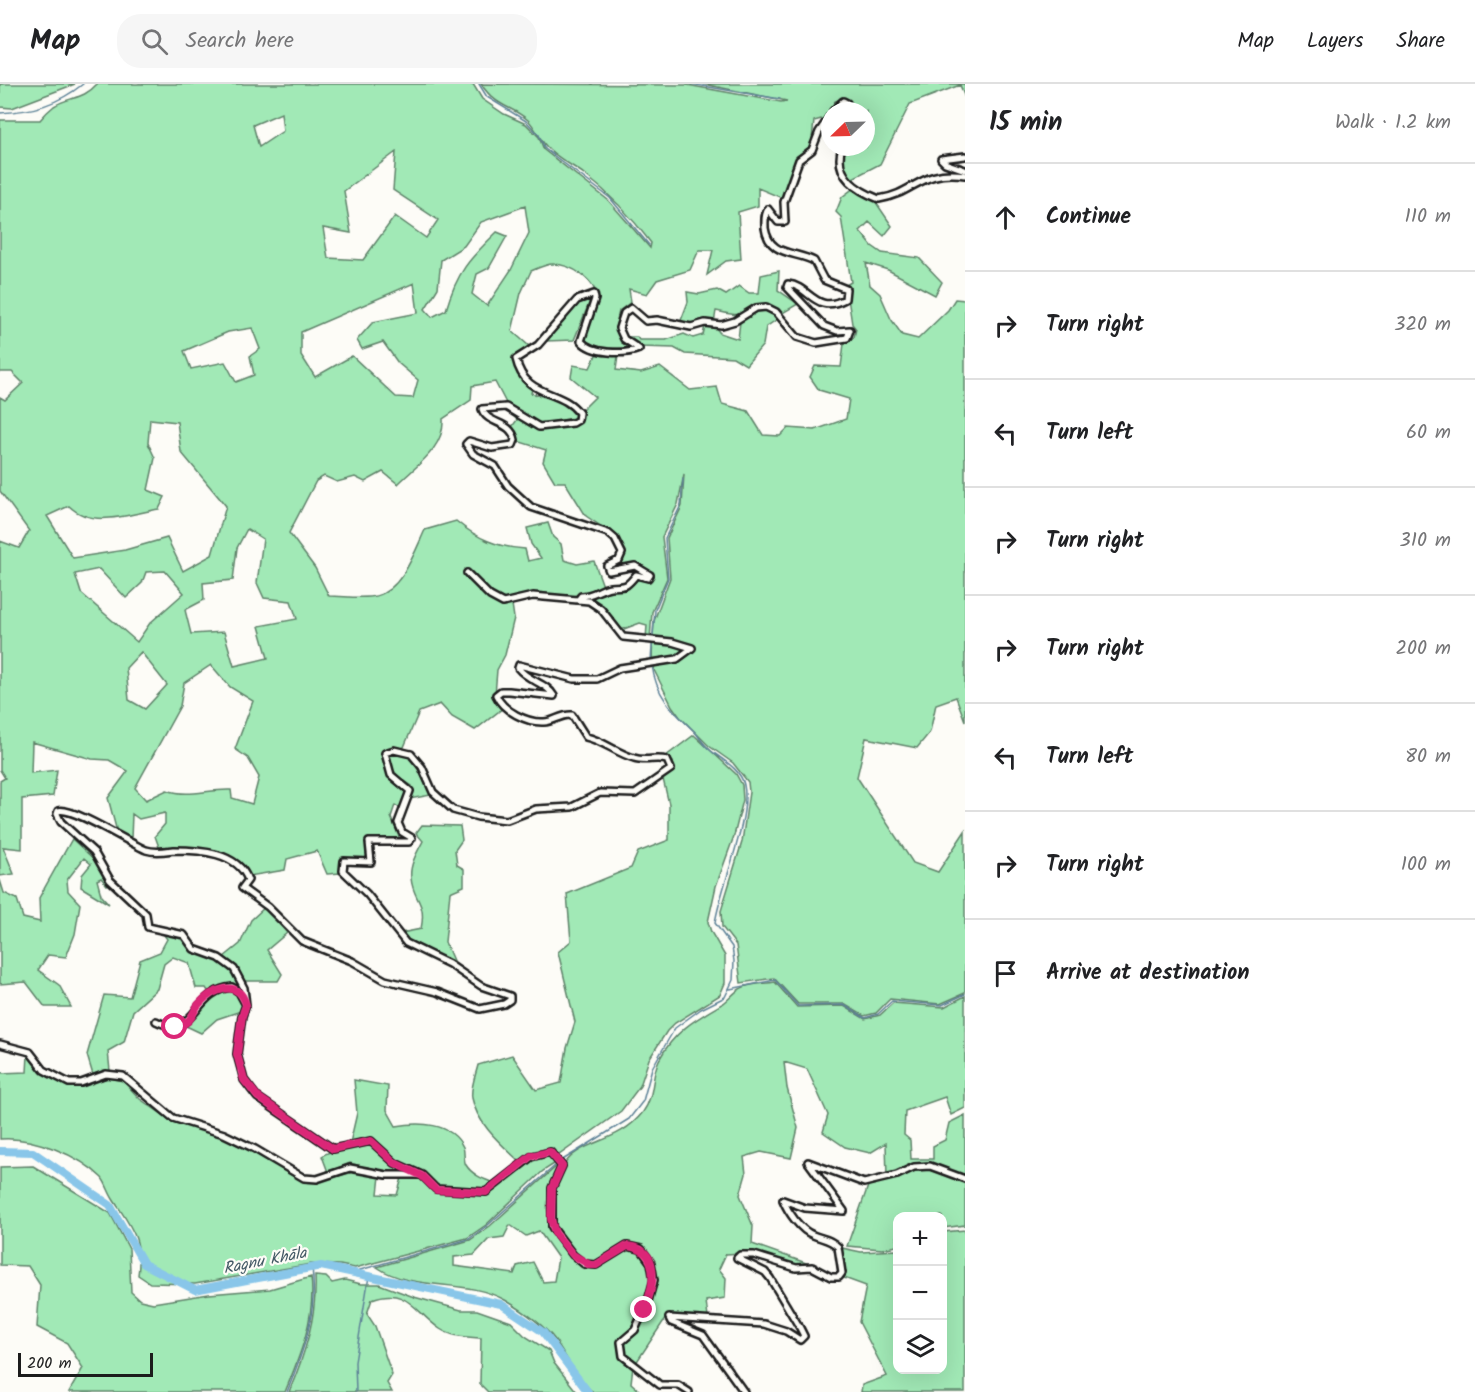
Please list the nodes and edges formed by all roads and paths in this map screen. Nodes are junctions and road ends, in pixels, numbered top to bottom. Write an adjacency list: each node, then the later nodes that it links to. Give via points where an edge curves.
1 (821, 129): 6 (street, via 812,150 798,160 784,202 785,222 778,222 768,209 767,237 784,254 814,261 824,280 846,289 845,299 823,303 793,285 787,287 824,326 850,330 847,338 816,343 797,337 776,312 766,307 756,308 729,324 691,327 646,321 631,308 624,313 619,328 624,339 639,350 599,350 581,341 594,294 577,300 538,345 516,359 539,392 573,404 579,413 578,420 539,427 506,407 482,409 488,418 509,429 515,440 513,445 492,448 469,441 466,444 473,454 495,466 508,486 531,507 602,530 615,539 622,556 607,566 609,572 635,566 650,575 636,575 622,588 607,588)
2 (840, 156): 4 (street, via 842,174 879,199 937,173)
3 (965, 156): 4 (street, via 941,159)
4 (965, 172)
5 (467, 573): 6 (street, via 503,603 533,596)
6 (578, 600): 7 (street, via 601,609 623,637 692,648 677,659 620,668 597,679 574,679 519,665 522,674 554,696 501,691 496,695 511,712 542,723 572,715 586,736 635,759 667,760 671,769 668,773 635,794 600,793 572,807 536,809 507,820 453,810 434,792 411,754 387,751 385,758 391,775 410,791 398,823 402,832 412,838 409,842 369,842 370,862 342,862 346,876 367,894 400,937 481,986 510,996 504,1004 480,1009 437,992 385,980 352,961 309,946 292,934 268,907 242,888 248,880 230,860 208,853 150,851 84,818 58,811 61,822 94,852 110,880 146,914 148,927 184,935 194,949 219,958 234,969 244,988)
7 (246, 1005): 8 (street, via 239,992 225,988 205,998 180,1026); 10 (street, via 238,1064 244,1080 258,1097 329,1147 338,1149 371,1141 395,1163)
8 (156, 1022)
9 (0, 1044): 10 (street, via 30,1052 44,1070 69,1083 106,1074 123,1077 173,1118 255,1149 304,1178 317,1179 350,1168)
10 (422, 1176): 12 (street, via 436,1190 480,1194 531,1156 550,1152 562,1166 552,1188 552,1227 573,1255 584,1264 596,1265 618,1250 634,1247 651,1263 654,1280 650,1295 635,1330 621,1341 623,1356 660,1384)
11 (965, 1179): 15 (street, via 930,1166 914,1167 864,1183 808,1162 844,1211 805,1208 783,1200 788,1212 806,1231 834,1242 842,1273 831,1277 812,1267 796,1268 754,1255 737,1258 771,1278 804,1336 800,1340 764,1324 669,1318 702,1335)
12 (683, 1386): 13 (street); 14 (street)
13 (689, 1392)
14 (694, 1392)
15 (744, 1392)

